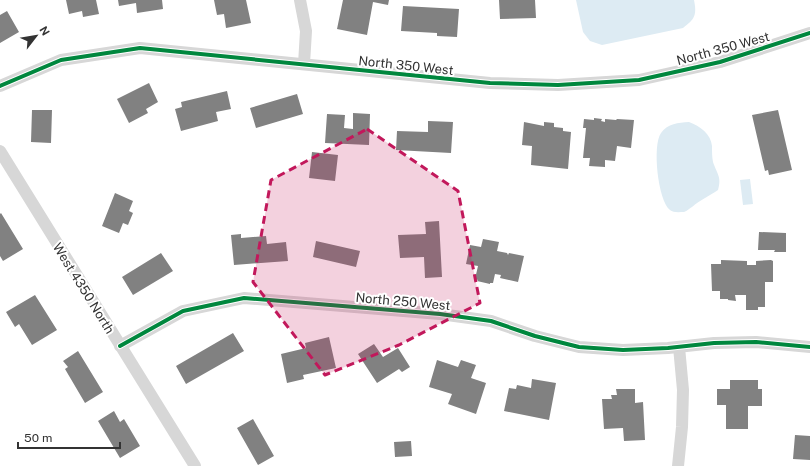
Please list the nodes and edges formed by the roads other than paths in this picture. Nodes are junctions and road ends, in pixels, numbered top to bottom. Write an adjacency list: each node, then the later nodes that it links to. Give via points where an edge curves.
1 (300, 0): 3 (street, via 306,31)
2 (810, 32): 3 (street, North 350 West, via 720,62 639,80 565,84 490,83)
3 (304, 64): 4 (street, North 350 West, via 140,48 61,60)
4 (0, 86)
5 (0, 151): 6 (street, West 4350 North)
6 (120, 346): 7 (street, North 250 West, via 183,310 244,298 440,314 491,321 579,347 623,350); 9 (street, West 4350 North)
7 (679, 347): 8 (street, North 250 West, via 756,342); 10 (street, via 683,390)
8 (810, 348)
9 (195, 466)
10 (678, 466)

